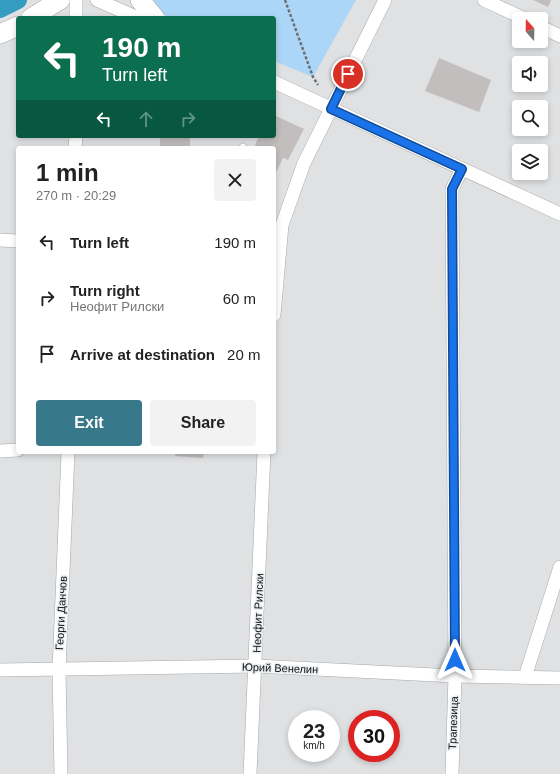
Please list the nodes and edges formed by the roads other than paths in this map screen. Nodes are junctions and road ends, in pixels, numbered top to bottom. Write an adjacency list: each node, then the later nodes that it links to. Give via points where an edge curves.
1 (60, 0): 8 (main road)
2 (76, 0): 9 (street)
3 (97, 0): 10 (street)
4 (140, 0): 11 (main road)
5 (385, 0): 15 (street)
6 (484, 0): 7 (street)
7 (512, 13)
8 (34, 16)
9 (76, 16)
10 (133, 16)
11 (152, 16)
12 (548, 30): 13 (street)
13 (560, 36)
14 (276, 83): 15 (street)
15 (331, 109): 16 (street); 18 (street, via 304,163)
16 (462, 169): 17 (street); 30 (street, Трапезица, via 452,189)
17 (560, 214)
18 (278, 225): 21 (street)
19 (0, 240): 20 (street)
20 (16, 240)
21 (276, 270)
22 (16, 450): 23 (street)
23 (0, 451)
24 (68, 454): 29 (street, Георги Данчов)
25 (264, 454): 27 (street, Неофит Рилски)
26 (560, 567): 31 (street)
27 (256, 666): 29 (street, Юрий Венелин); 30 (street, Юрий Венелин); 34 (street, Неофит Рилски)
28 (0, 670): 29 (street, Юрий Венелин)
29 (59, 670): 33 (street, Георги Данчов)
30 (455, 676): 31 (street, Юрий Венелин); 35 (street, Трапезица)
31 (525, 677): 32 (street, Юрий Венелин)
32 (560, 678)
33 (61, 774)
34 (250, 774)
35 (452, 774)

